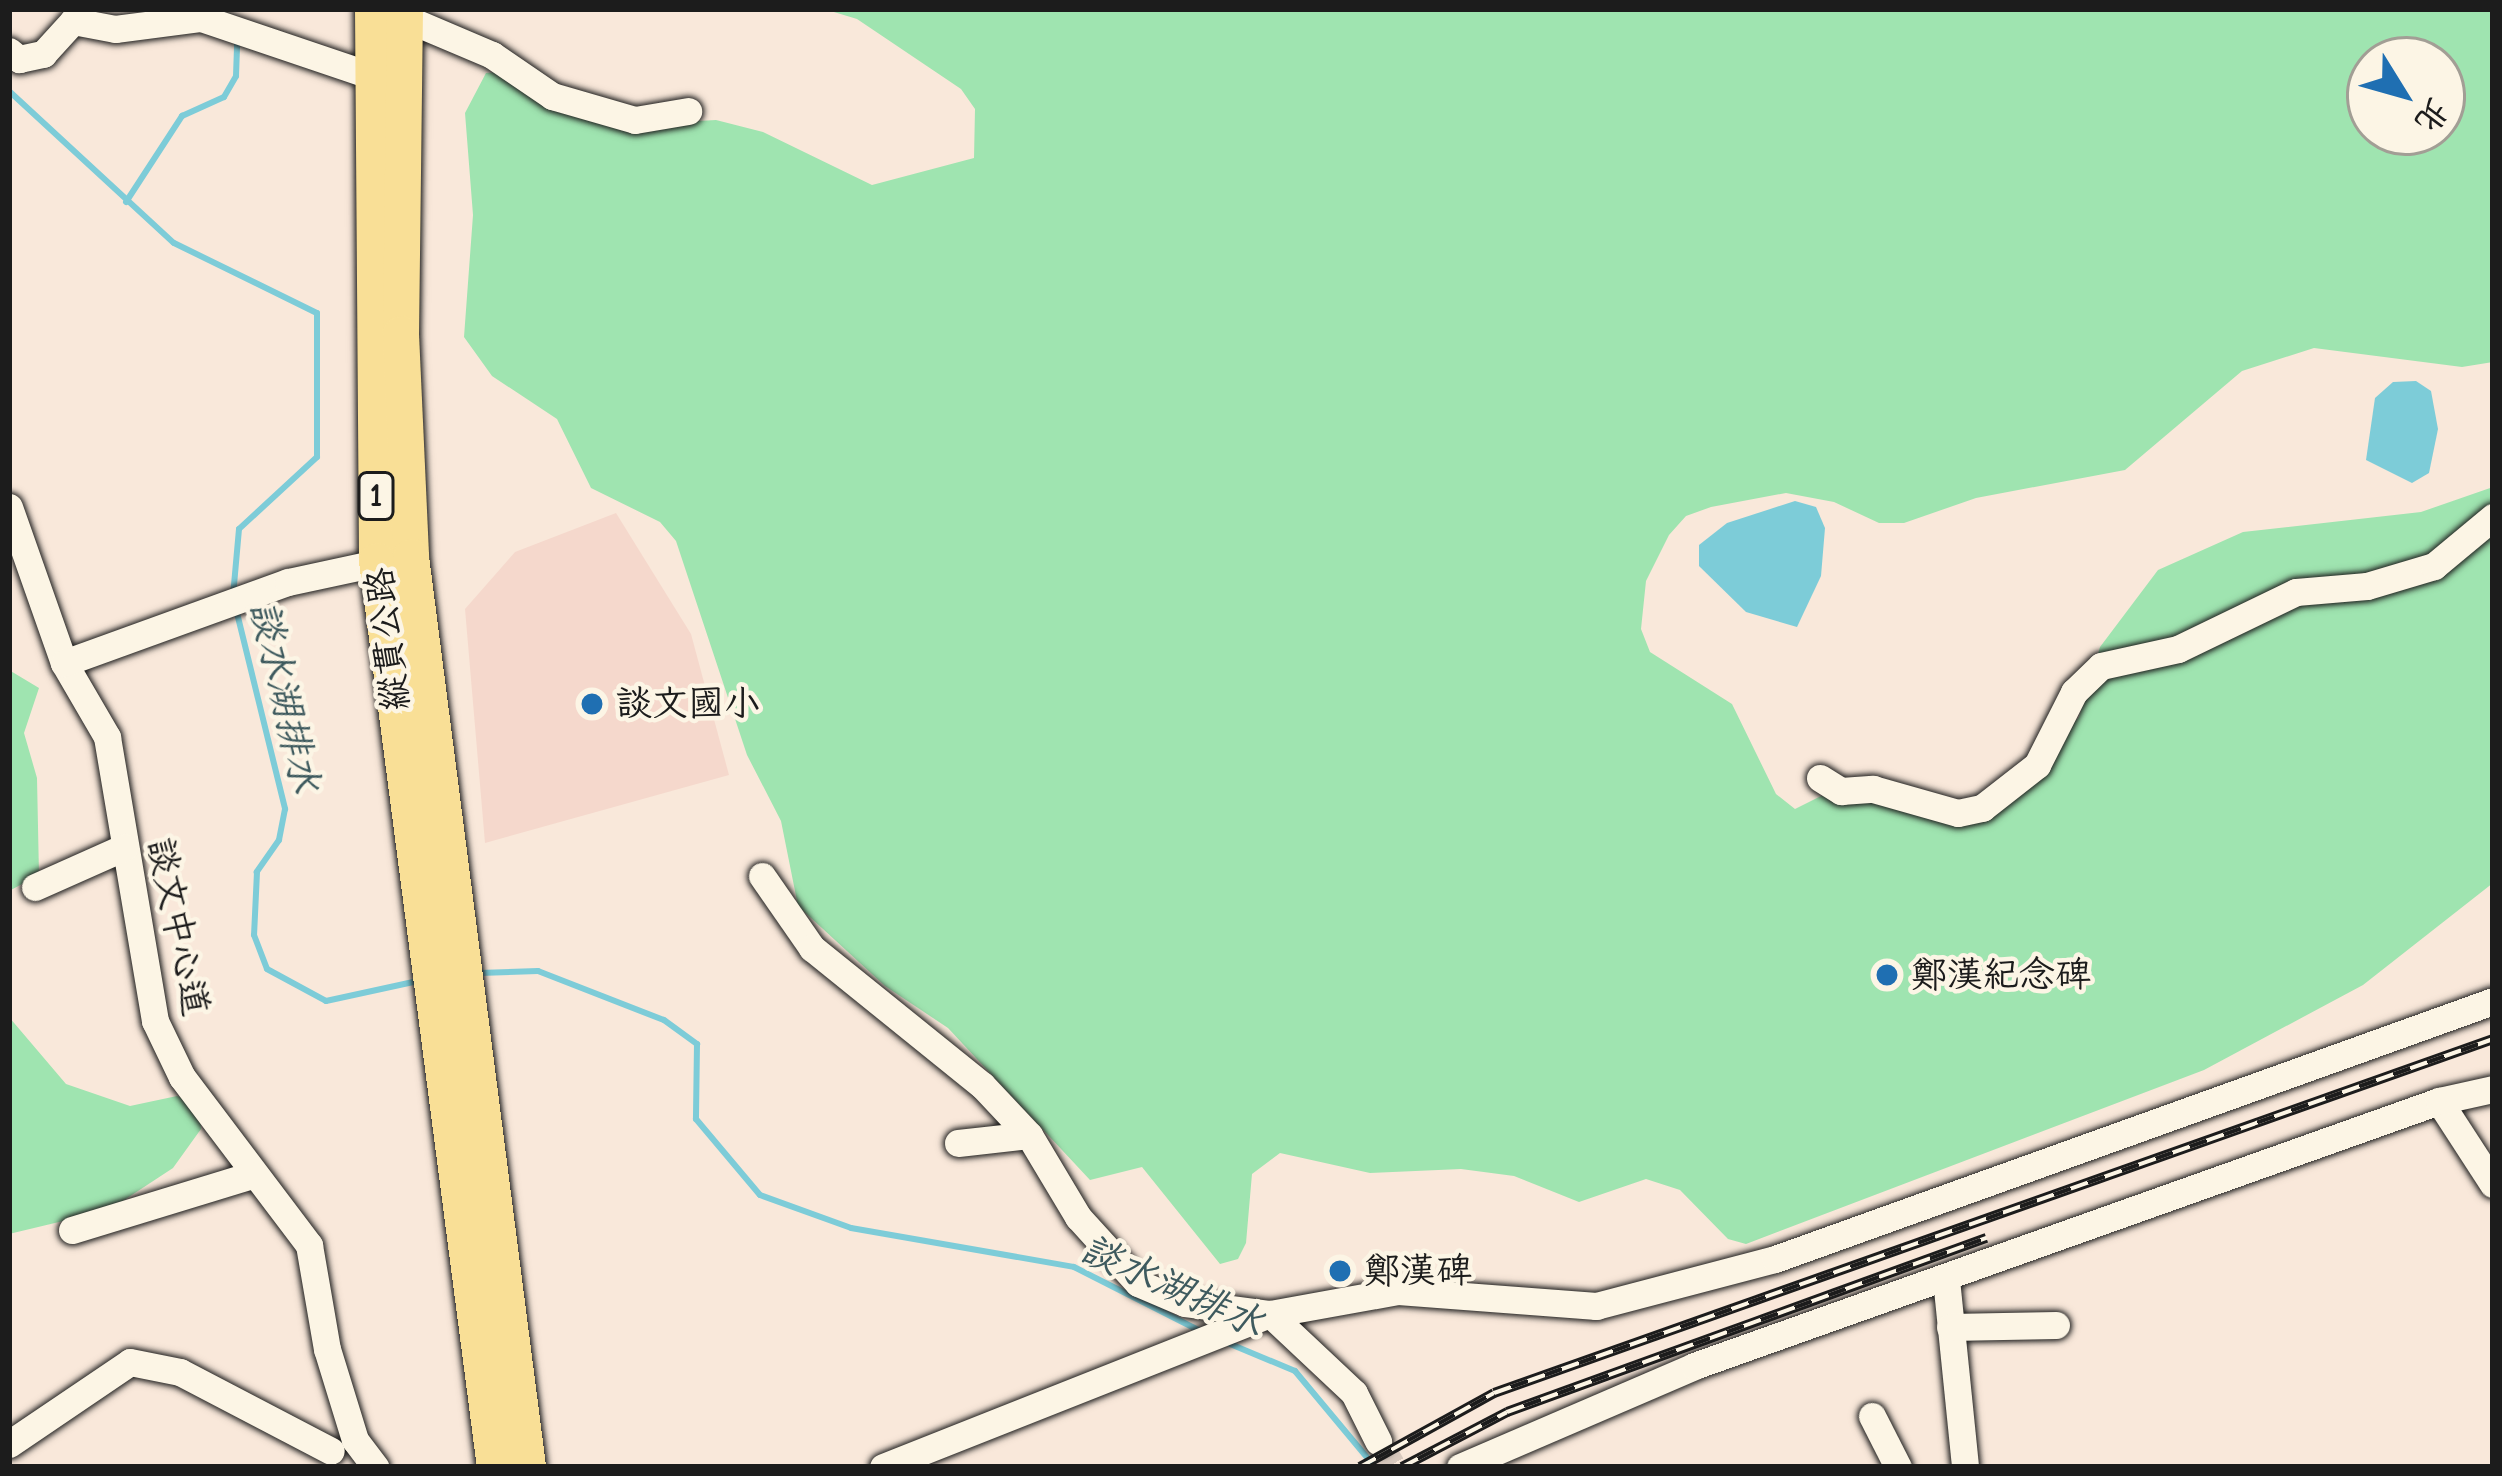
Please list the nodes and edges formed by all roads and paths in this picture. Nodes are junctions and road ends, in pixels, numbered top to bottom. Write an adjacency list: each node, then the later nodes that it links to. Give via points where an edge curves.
1 (394, 12): 3 (main road, 縱貫公路 / 1); 4 (street, via 492,55 568,101 635,120)
2 (9, 52): 3 (street, via 19,59 43,54 74,21 115,28 201,18)
3 (388, 75): 7 (main road, 縱貫公路 / 1)
4 (688, 111)
5 (9, 507): 8 (street, 談文中心道)
6 (2493, 518): 9 (street, via 2434,566 2367,586 2296,592 2178,649 2101,666 2074,692 2037,765 1982,808 1958,813 1873,788 1841,791)
7 (394, 559): 8 (street, via 287,582); 14 (main road, 縱貫公路 / 1)
8 (64, 662): 10 (street, 談文中心道, via 106,737)
9 (1820, 778)
10 (125, 847): 12 (street); 19 (street, 談文中心道, via 155,1021 182,1077)
11 (762, 876): 17 (street, via 812,948 982,1085)
12 (34, 887)
13 (2493, 1001): 23 (street, via 1775,1259 1596,1306 1398,1292)
14 (457, 1055): 31 (main road, 1); 32 (main road, 1)
15 (2493, 1090): 16 (street)
16 (2439, 1101): 20 (street); 22 (street)
17 (1029, 1135): 18 (street); 23 (street, via 1078,1217 1138,1283 1185,1303)
18 (958, 1143)
19 (252, 1175): 21 (street); 29 (street, 談文中心道, via 309,1245)
20 (2493, 1184)
21 (72, 1230)
22 (1946, 1279): 25 (street); 34 (street, via 1694,1366)
23 (1270, 1314): 27 (street, via 1354,1393); 33 (street)
24 (2056, 1325): 25 (street)
25 (1950, 1327): 36 (street)
26 (1872, 1416): 35 (street)
27 (1378, 1441)
28 (9, 1444): 29 (street, via 130,1363 180,1372)
29 (335, 1453): 30 (street, 談文中心道)
30 (375, 1467)
31 (495, 1467)
32 (528, 1467)
33 (883, 1467)
34 (1460, 1467)
35 (1898, 1467)
36 (1965, 1467)

